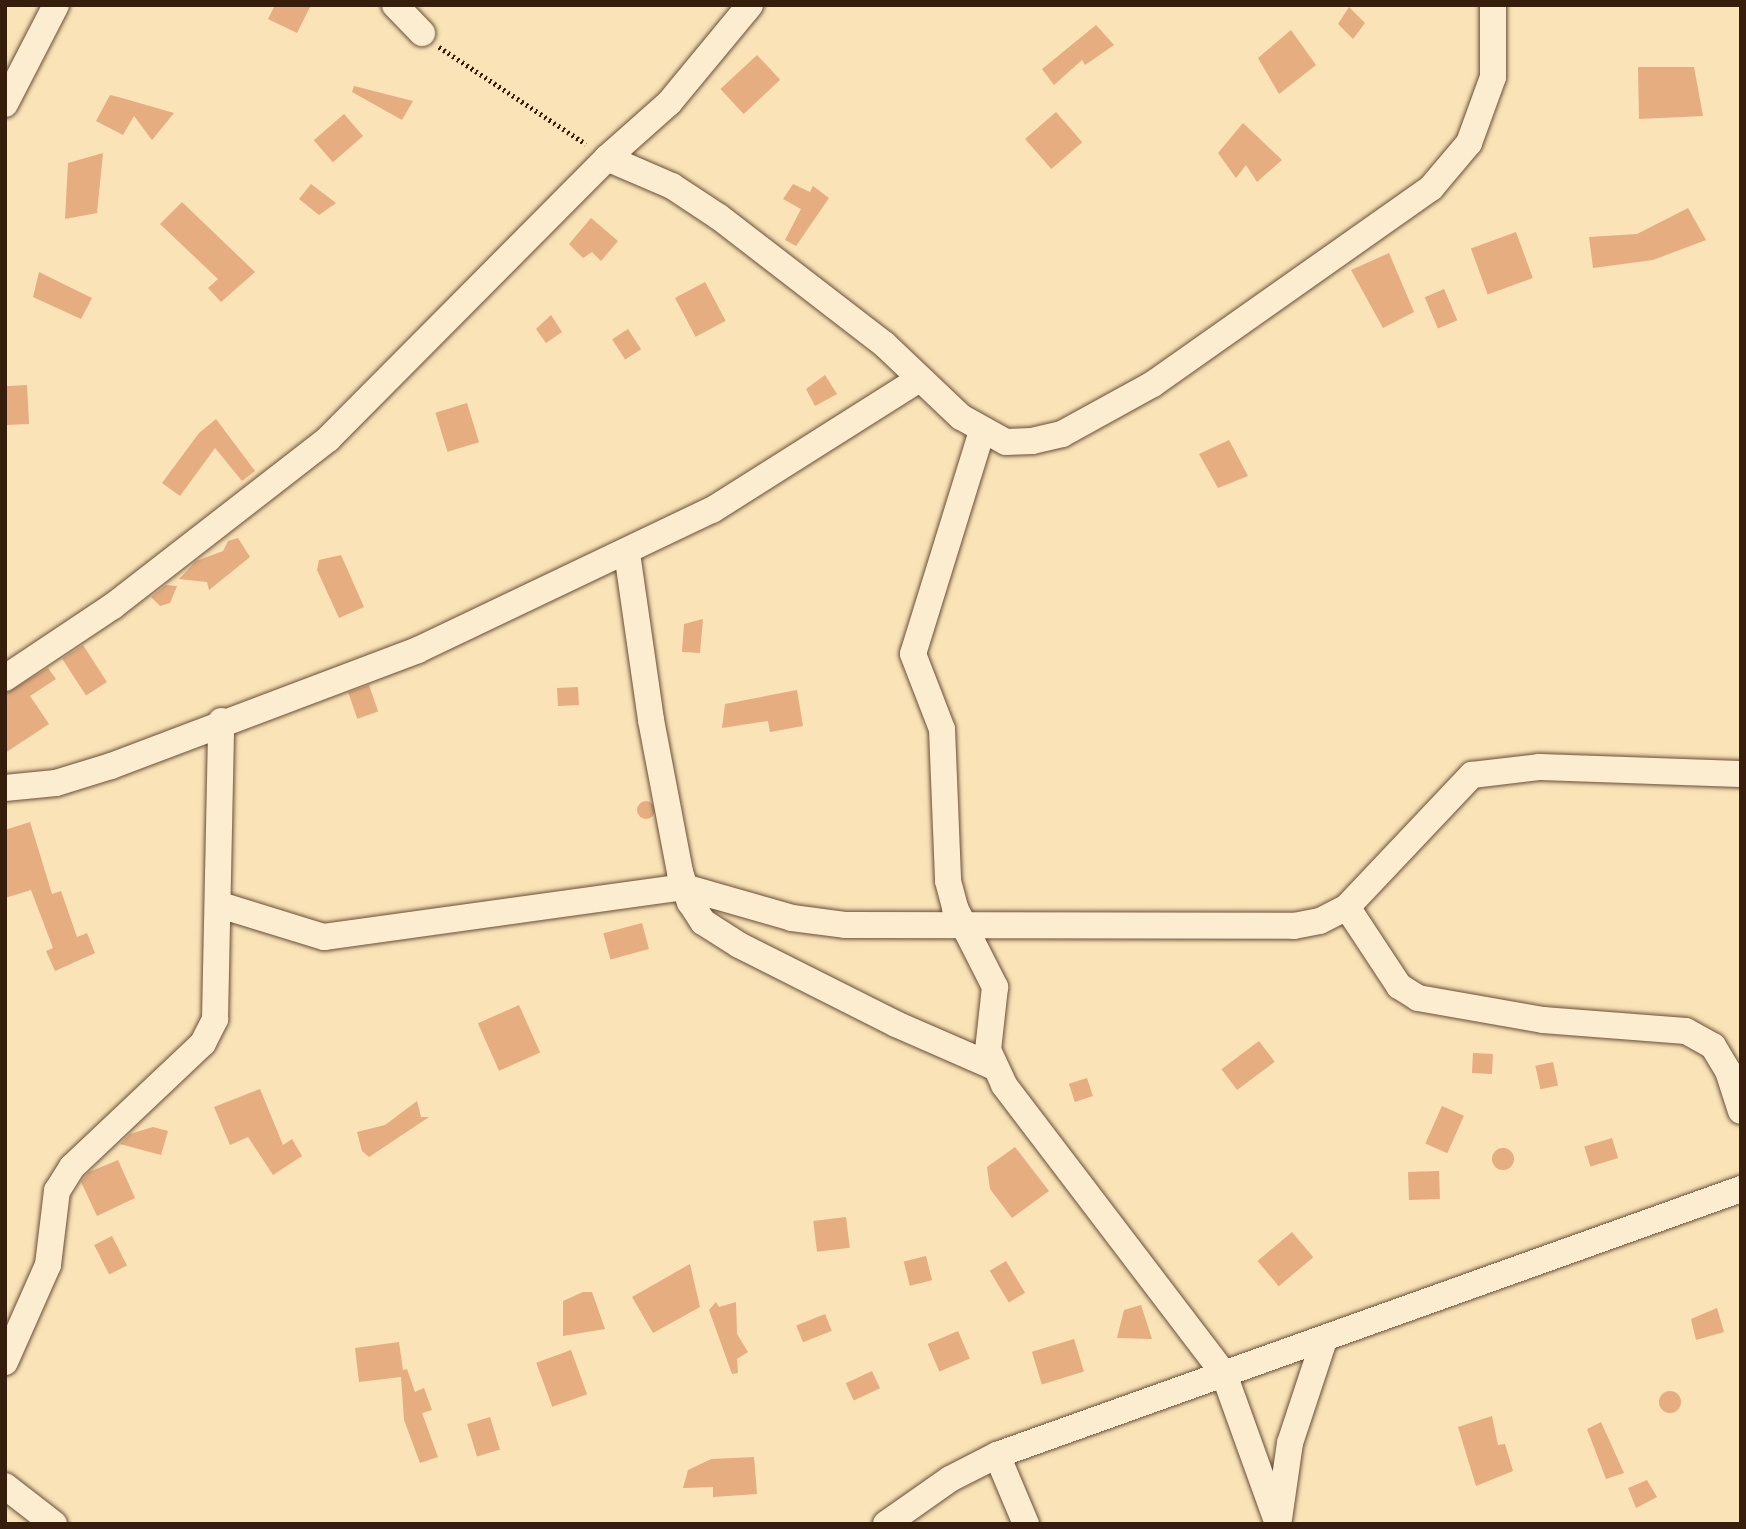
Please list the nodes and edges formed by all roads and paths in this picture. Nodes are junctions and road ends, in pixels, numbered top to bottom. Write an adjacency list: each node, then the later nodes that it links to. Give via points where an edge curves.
1 (56, 5): 6 (street)
2 (395, 5): 5 (street)
3 (750, 5): 7 (street, via 669,103)
4 (1493, 5): 9 (street, via 1493,77 1469,143 1431,188 1153,384 1084,423 1032,441 1006,442)
5 (422, 33): 7 (path, via 460,64)
6 (5, 104)
7 (607, 158): 8 (street, via 672,186 719,217 884,344); 11 (street, via 287,475 113,606)
8 (918, 380): 9 (street); 10 (street, via 768,477)
9 (982, 431): 18 (street, via 913,654 942,729 948,881)
10 (627, 553): 12 (street, via 381,665); 15 (street, via 651,720)
11 (5, 678)
12 (221, 721): 14 (street, via 111,766 47,785); 16 (street)
13 (1741, 774): 17 (street, via 1539,767 1488,770 1455,788)
14 (5, 788)
15 (684, 887): 16 (street, via 324,937); 18 (street, via 792,918 845,925); 19 (street, via 703,922 739,945)
16 (220, 905): 23 (street, via 215,1019 203,1043 72,1167 57,1191 48,1265)
17 (1347, 907): 18 (street, via 1320,921 1294,926); 20 (street, via 1399,986 1418,998 1543,1020 1686,1031 1713,1046 1728,1071)
18 (964, 925): 19 (street, via 995,987 988,1035)
19 (992, 1066): 24 (street)
20 (1741, 1111)
21 (1741, 1189): 22 (street)
22 (1324, 1340): 24 (street); 30 (street, via 1290,1443)
23 (5, 1362)
24 (1224, 1374): 25 (street); 30 (street)
25 (997, 1455): 28 (street, via 950,1479); 29 (street)
26 (5, 1486): 27 (street)
27 (54, 1524)
28 (886, 1524)
29 (1026, 1524)
30 (1278, 1524)

